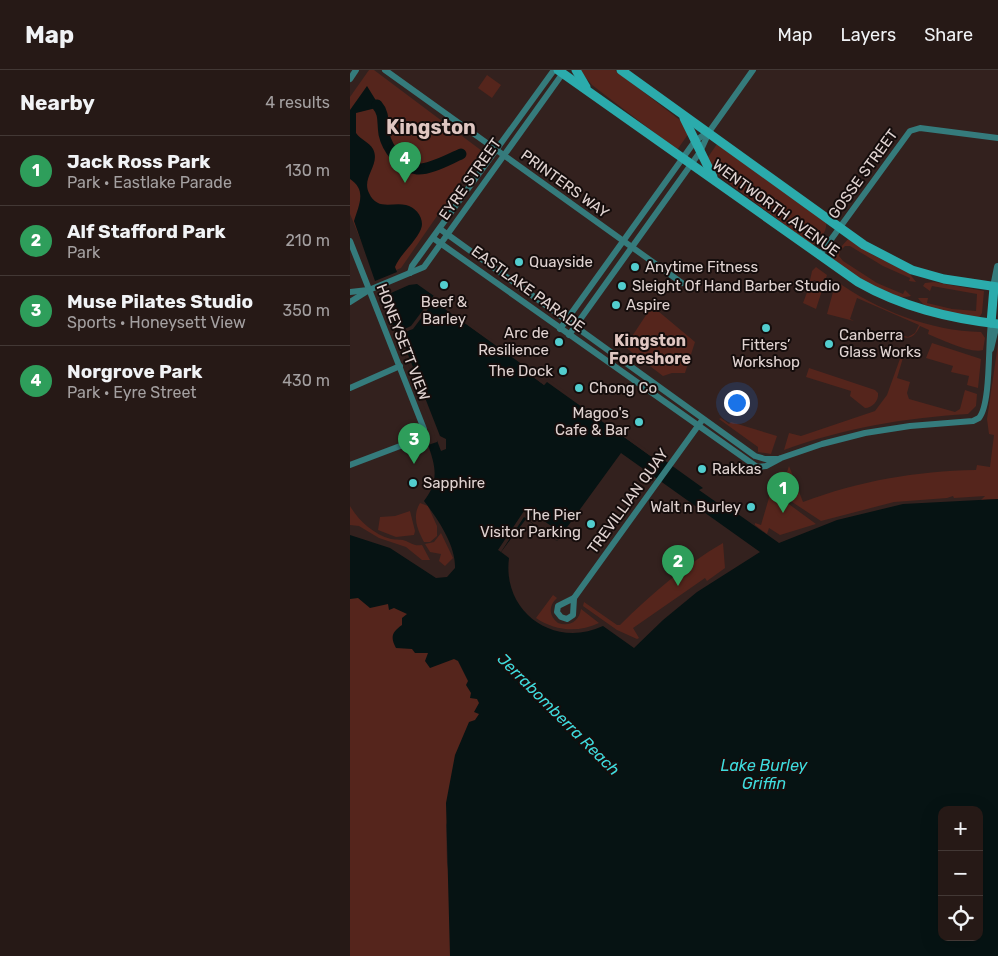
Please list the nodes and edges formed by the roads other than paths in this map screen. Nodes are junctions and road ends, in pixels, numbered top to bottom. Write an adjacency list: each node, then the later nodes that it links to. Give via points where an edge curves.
1 (356, 70): 7 (street)
2 (385, 70): 15 (street, PRINTERS WAY)
3 (576, 70): 9 (main road)
4 (621, 70): 11 (main road, WENTWORTH AVENUE)
5 (752, 70): 12 (street)
6 (560, 71): 8 (street, EYRE STREET); 9 (main road, WENTWORTH AVENUE); 10 (street, EYRE STREET)
7 (350, 79)
8 (540, 89): 10 (street); 15 (street, EYRE STREET)
9 (589, 92): 18 (main road, WENTWORTH AVENUE)
10 (548, 94): 17 (street, EYRE STREET)
11 (678, 110): 12 (main road, WENTWORTH AVENUE); 14 (main road)
12 (709, 132): 14 (street); 16 (street); 22 (main road, WENTWORTH AVENUE)
13 (998, 138): 22 (street, GOSSE STREET, via 920,128 910,131)
14 (695, 141): 16 (main road); 18 (street)
15 (496, 150): 17 (street, PRINTERS WAY); 23 (street, EYRE STREET)
16 (700, 152): 18 (street); 20 (main road)
17 (504, 155): 24 (street, EYRE STREET); 27 (street, PRINTERS WAY)
18 (687, 161): 19 (street); 20 (main road, WENTWORTH AVENUE); 21 (street)
19 (666, 182): 21 (street); 27 (street)
20 (715, 182): 30 (main road, WENTWORTH AVENUE)
21 (674, 188): 29 (street)
22 (840, 227): 30 (street, GOSSE STREET); 34 (main road, WENTWORTH AVENUE, via 864,245 912,270)
23 (440, 229): 24 (street, EASTLAKE PARADE); 25 (street, EYRE STREET)
24 (447, 236): 28 (street, EYRE STREET); 38 (street, EASTLAKE PARADE)
25 (433, 238): 28 (street, EASTLAKE PARADE); 32 (street, EYRE STREET)
26 (350, 241): 35 (street, HONEYSETT VIEW)
27 (624, 241): 29 (street, PRINTERS WAY); 38 (street)
28 (442, 244): 32 (street, EYRE STREET, via 424,268); 41 (street, EASTLAKE PARADE)
29 (632, 247): 33 (street, PRINTERS WAY); 40 (street)
30 (819, 256): 39 (main road, WENTWORTH AVENUE, via 892,300 931,313)
31 (998, 267): 34 (street)
32 (410, 273): 35 (street, EYRE STREET)
33 (682, 283)
34 (996, 287): 39 (main road)
35 (369, 290): 36 (street, EYRE STREET); 37 (street, EYRE STREET); 45 (street, HONEYSETT VIEW)
36 (350, 292)
37 (350, 302)
38 (566, 321): 40 (street, EASTLAKE PARADE); 41 (street)
39 (996, 323): 43 (street); 44 (street)
40 (574, 327): 42 (street); 47 (street, EASTLAKE PARADE)
41 (560, 329): 42 (street, EASTLAKE PARADE)
42 (569, 335): 48 (street, EASTLAKE PARADE)
43 (996, 340): 44 (street)
44 (991, 350): 50 (street, via 984,410 978,419 876,431)
45 (400, 366): 46 (street); 51 (street, HONEYSETT VIEW, via 424,428 423,433 416,440)
46 (350, 388)
47 (702, 418): 48 (street, TREVILLIAN QUAY); 49 (street, EASTLAKE PARADE)
48 (697, 426): 52 (street, EASTLAKE PARADE); 53 (street, TREVILLIAN QUAY)
49 (756, 456): 50 (street, via 768,460); 52 (street, via 758,463)
50 (781, 458): 52 (street, via 763,467)
51 (350, 465)
52 (754, 466)
53 (574, 598)

